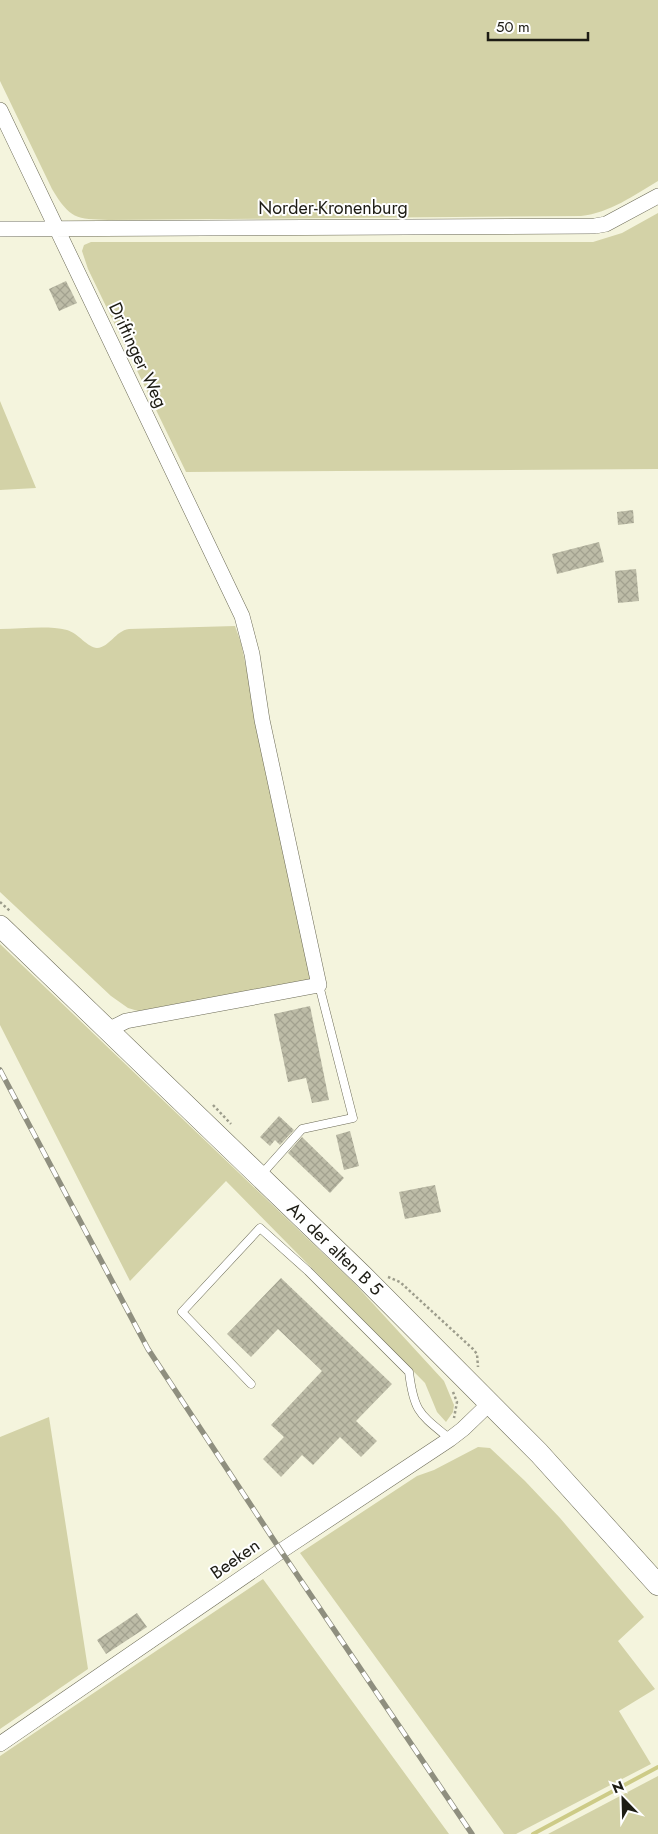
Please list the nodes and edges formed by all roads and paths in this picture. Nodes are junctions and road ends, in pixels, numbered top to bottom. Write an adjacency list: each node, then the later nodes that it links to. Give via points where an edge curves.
1 (0, 110): 3 (street, Driftinger Weg)
2 (658, 196): 3 (street, Norder-Kronenburg, via 606,224 595,226)
3 (57, 228): 4 (street, Norder-Kronenburg); 6 (street, Driftinger Weg, via 242,616)
4 (0, 229)
5 (0, 926): 7 (main road, An der alten B 5)
6 (320, 985): 7 (street, via 126,1021); 8 (lane, via 353,1118 302,1129)
7 (108, 1030): 8 (main road, An der alten B 5)
8 (260, 1176): 9 (main road, An der alten B 5)
9 (469, 1369): 11 (main road, An der alten B 5); 12 (path, via 452,1384 457,1407 449,1425)
10 (251, 1384): 12 (lane, via 182,1312 260,1228 409,1372 419,1412)
11 (490, 1403): 12 (street, Beeken); 13 (main road, An der alten B 5)
12 (450, 1439): 14 (street, Beeken)
13 (658, 1584)
14 (0, 1744)

